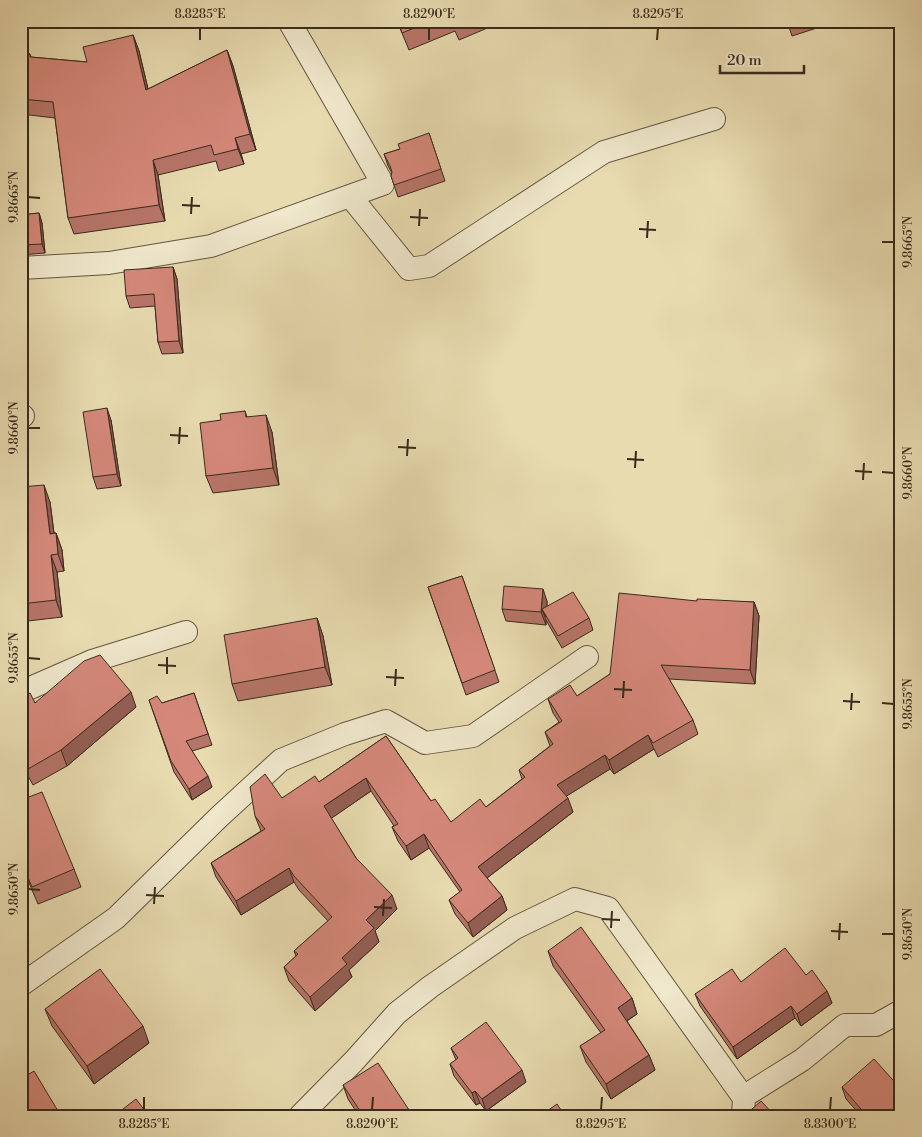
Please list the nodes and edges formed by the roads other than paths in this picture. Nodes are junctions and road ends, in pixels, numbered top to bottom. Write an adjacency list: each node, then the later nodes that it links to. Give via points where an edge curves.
1 (289, 21): 3 (street, via 383,184)
2 (714, 120): 3 (street, via 604,152 429,266 409,269)
3 (350, 196): 4 (street, via 210,246 108,263)
4 (21, 268)
5 (186, 632): 7 (street, via 92,661)
6 (587, 657): 8 (street, via 472,736 425,743 386,721 282,760 218,817 116,918)
7 (21, 692)
8 (21, 985)
9 (901, 1010): 10 (street, via 876,1025 845,1024)
10 (743, 1106): 11 (street, via 608,908 575,899 515,928 397,1013)
11 (300, 1116)

